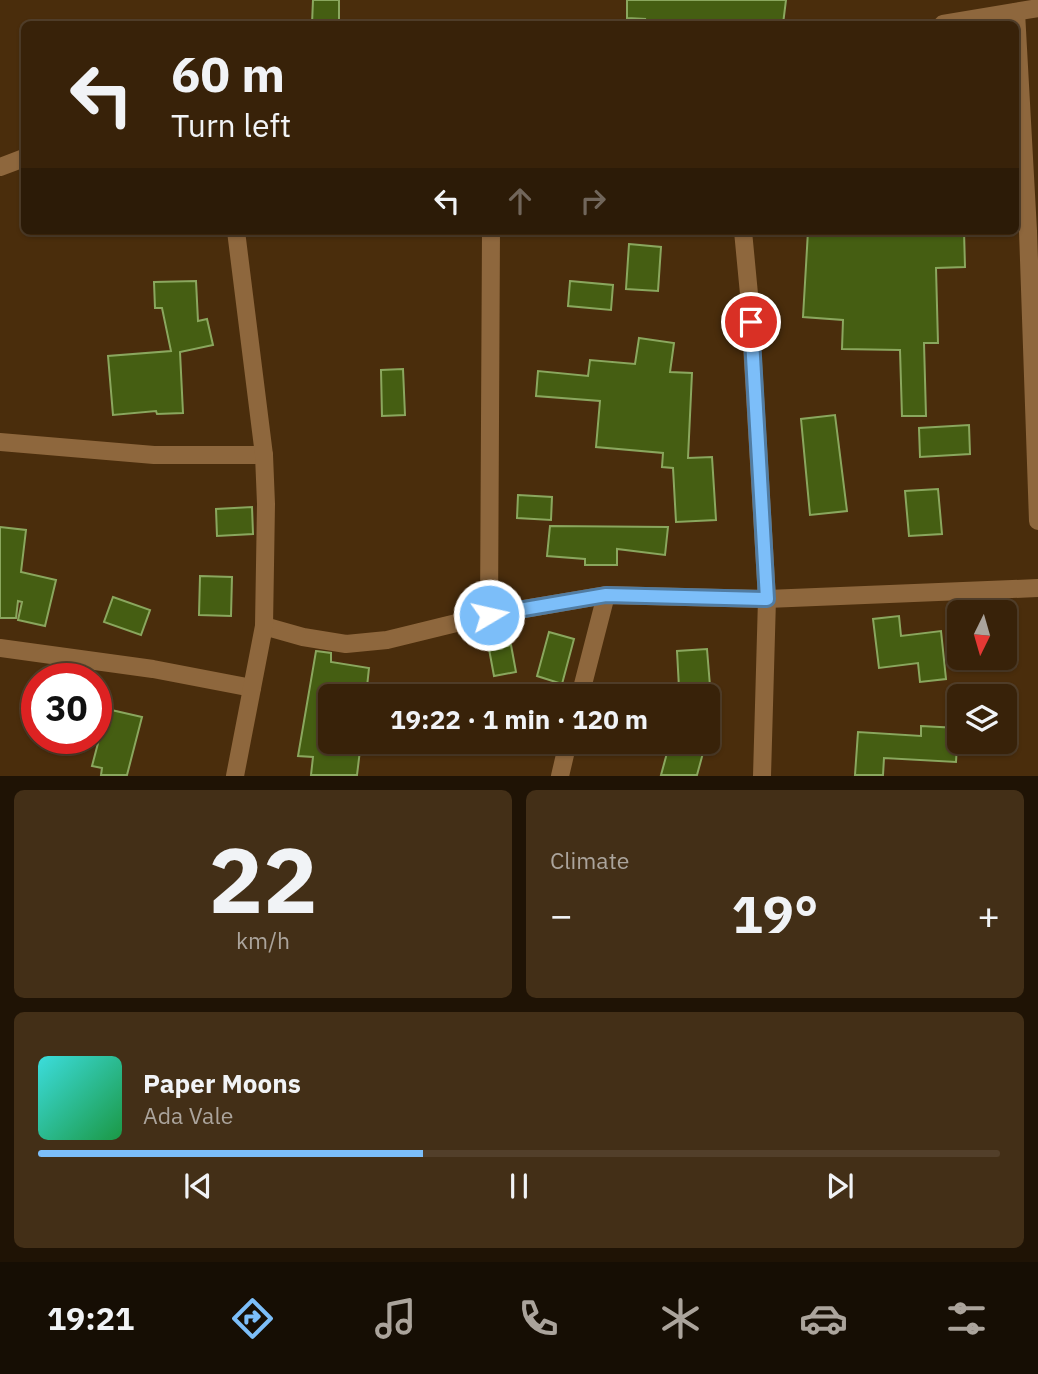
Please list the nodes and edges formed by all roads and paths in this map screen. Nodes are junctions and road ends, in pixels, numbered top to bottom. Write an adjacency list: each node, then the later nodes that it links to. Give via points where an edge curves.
1 (1038, 8): 2 (street)
2 (1016, 12): 3 (street); 4 (street)
3 (961, 21)
4 (1016, 21)
5 (1019, 66): 13 (street)
6 (21, 159): 7 (street)
7 (0, 167)
8 (236, 235): 12 (street)
9 (491, 235): 17 (street)
10 (743, 235): 16 (street)
11 (0, 442): 12 (street, via 154,455)
12 (264, 455): 18 (street)
13 (1038, 521)
14 (1038, 588): 16 (street)
15 (606, 595): 16 (street); 17 (street); 20 (street)
16 (767, 599): 25 (street)
17 (489, 615): 18 (street, via 387,640 346,643)
18 (264, 626): 21 (street)
19 (0, 648): 21 (street)
20 (583, 684)
21 (252, 688): 23 (street)
22 (565, 754): 24 (street)
23 (235, 775)
24 (560, 775)
25 (762, 775)

